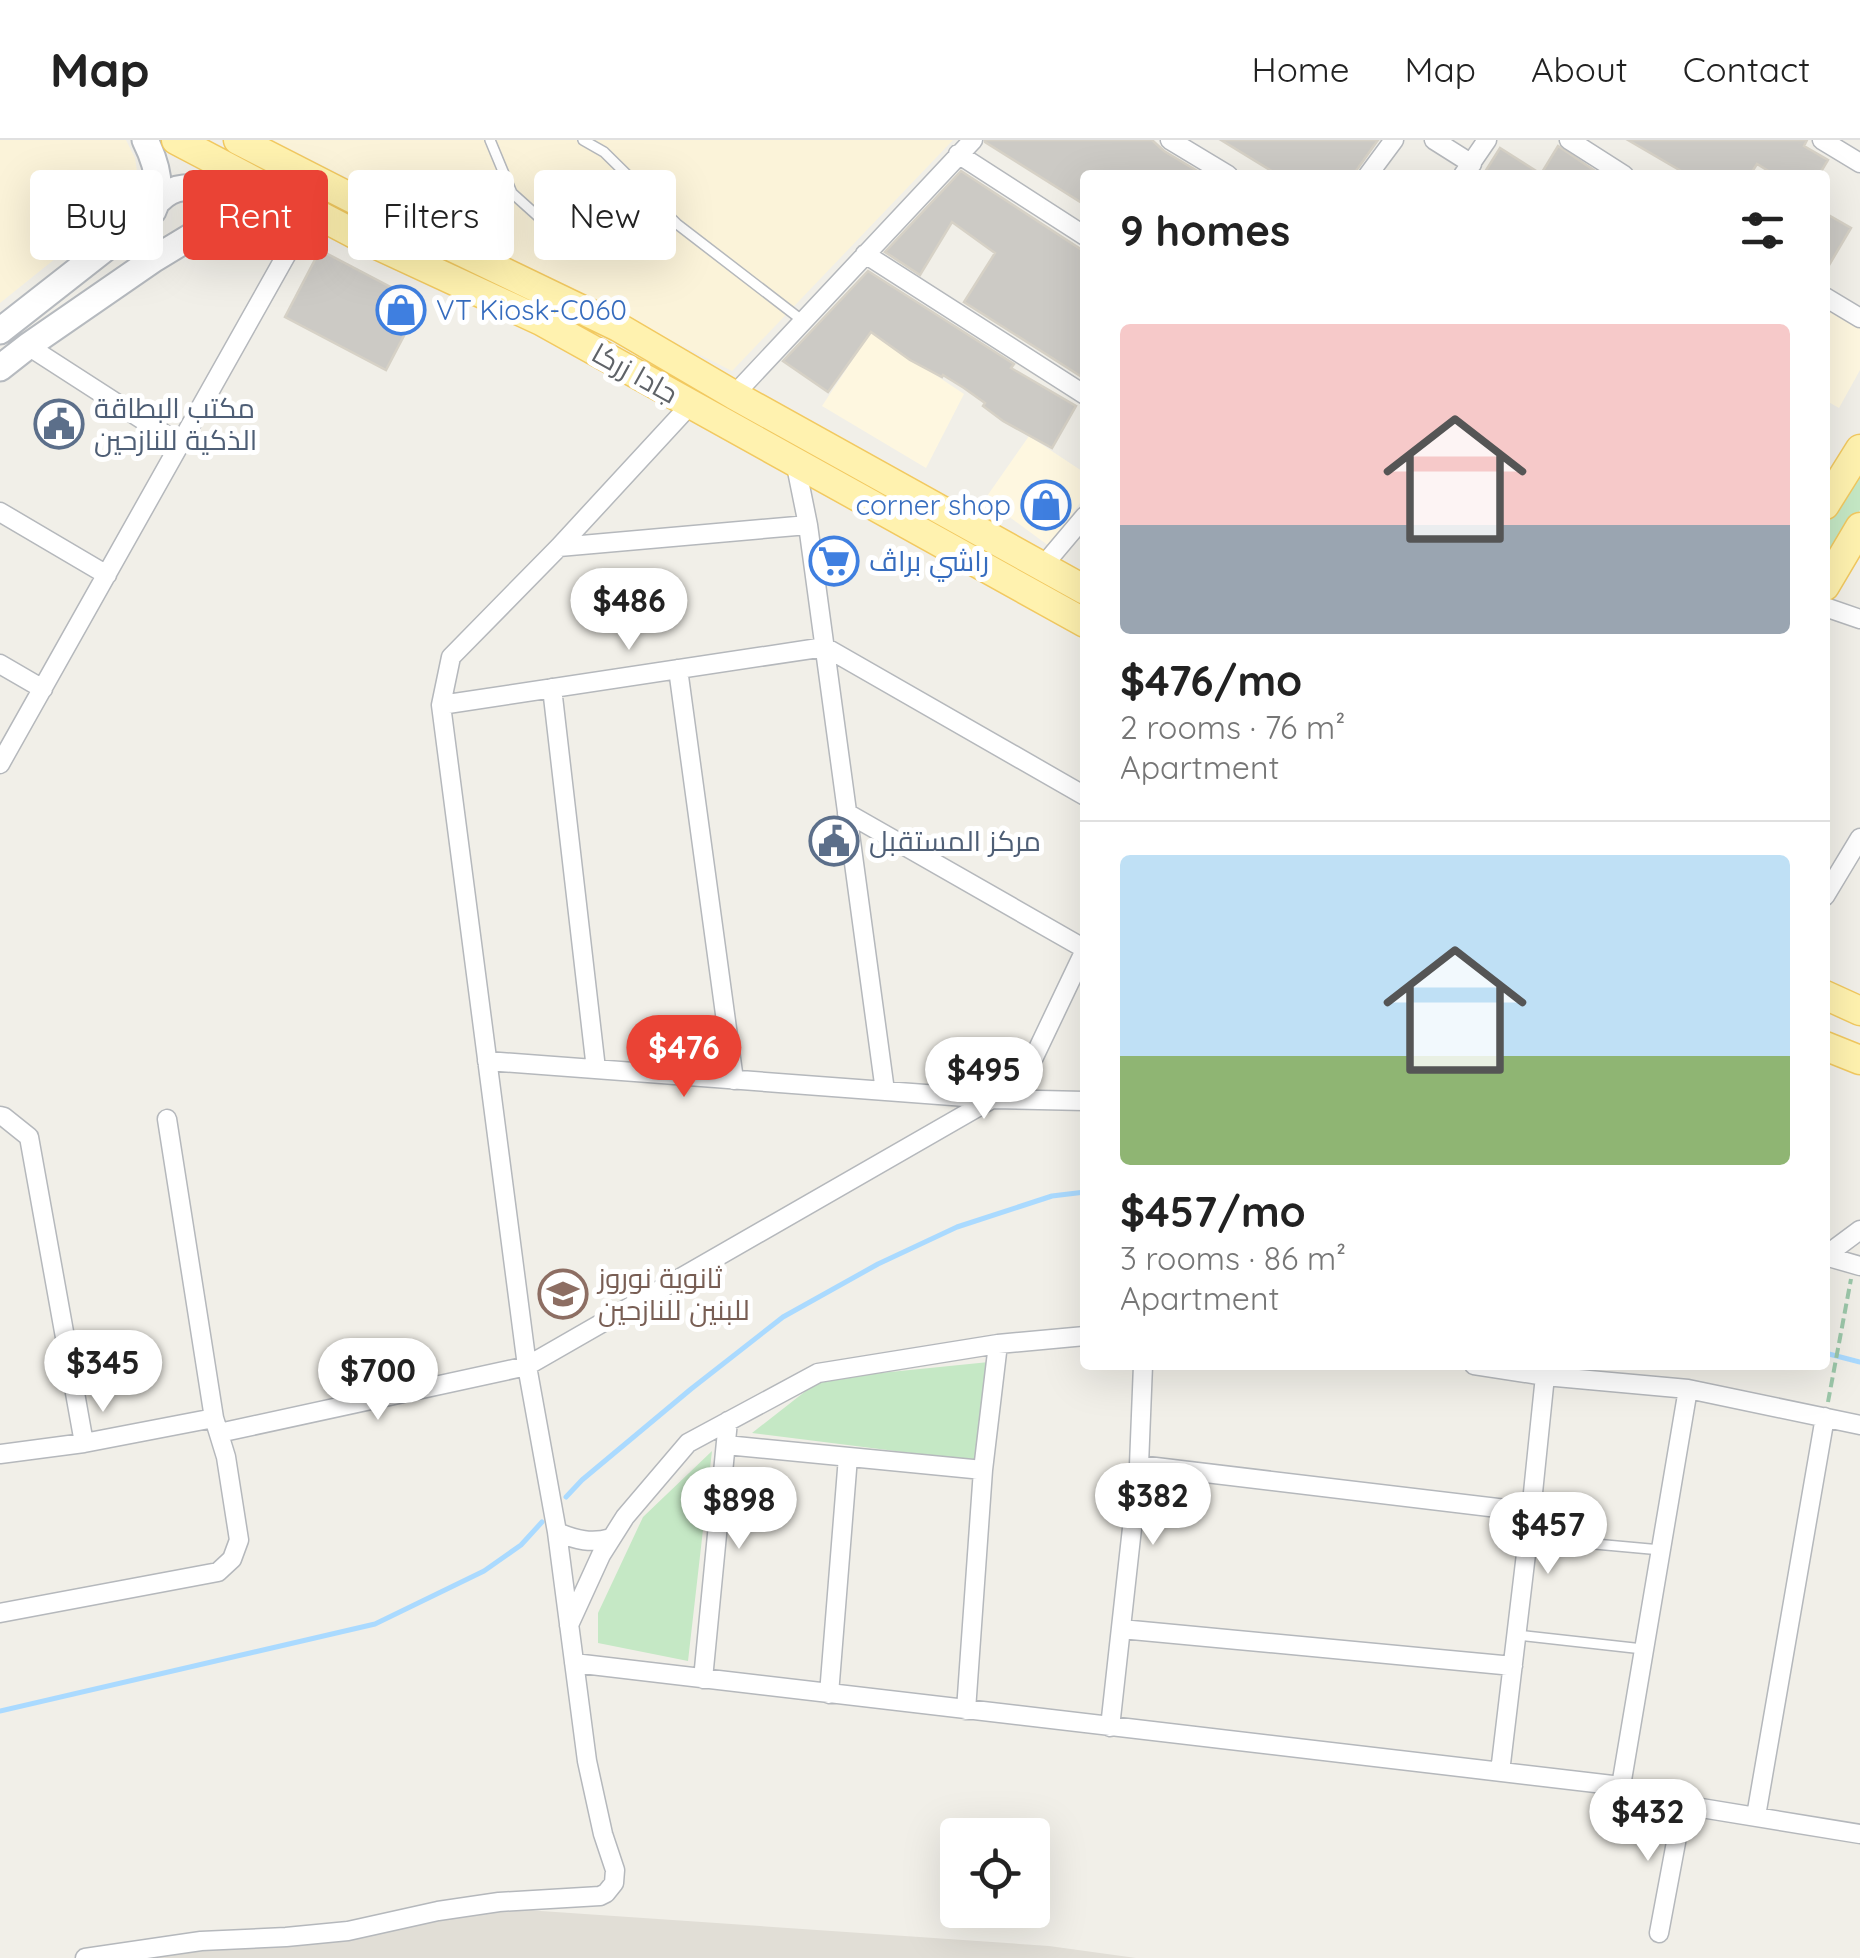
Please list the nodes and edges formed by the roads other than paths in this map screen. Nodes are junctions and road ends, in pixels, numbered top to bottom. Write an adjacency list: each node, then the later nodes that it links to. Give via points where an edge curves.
1 (145, 140): 15 (main road)
2 (176, 140): 16 (main road, جادا زرکا)
3 (490, 140): 22 (lane, via 512,194 542,220 577,235)
4 (582, 140): 22 (lane, via 604,152)
5 (973, 140): 13 (street)
6 (1170, 140): 17 (street)
7 (1394, 140): 18 (street)
8 (1434, 140): 19 (street)
9 (1487, 140): 19 (street)
10 (1569, 140): 20 (street)
11 (1822, 140): 14 (street)
12 (245, 141): 35 (main road, جادا زرکا, via 618,327)
13 (958, 154): 23 (street); 25 (street)
14 (1860, 163)
15 (157, 170)
16 (233, 170)
17 (1220, 170)
18 (1372, 170)
19 (1467, 170)
20 (1616, 170)
21 (328, 220): 36 (main road, جادا زرکا, via 541,321)
22 (677, 224): 30 (lane)
23 (1080, 233)
24 (183, 241): 32 (main road)
25 (865, 254): 30 (street); 34 (street)
26 (94, 260): 31 (main road)
27 (278, 260): 37 (street)
28 (1830, 300): 29 (street)
29 (1860, 318)
30 (803, 321): 35 (street)
31 (0, 332)
32 (28, 346): 33 (main road); 37 (street)
33 (0, 368)
34 (1080, 392)
35 (734, 395): 46 (main road, جادا زرکا)
36 (692, 404): 39 (main road, جادا زرکا); 45 (street)
37 (180, 444): 47 (street)
38 (1860, 449): 40 (main road)
39 (794, 460): 43 (street); 52 (main road, جادا زرکا)
40 (1830, 497)
41 (0, 512): 47 (street)
42 (1080, 522): 46 (street)
43 (808, 525): 45 (street); 53 (street)
44 (1860, 528): 48 (main road)
45 (559, 547): 58 (street, via 452,657)
46 (1042, 566): 49 (main road, جادا زرکا)
47 (106, 574): 56 (street)
48 (1830, 578)
49 (1080, 587)
50 (1830, 609): 51 (street)
51 (1860, 618)
52 (1080, 620)
53 (825, 647): 55 (street); 60 (street); 61 (street)
54 (0, 664): 56 (street)
55 (678, 669): 57 (street); 72 (street)
56 (42, 688): 59 (street)
57 (552, 688): 58 (street); 71 (street)
58 (441, 705): 70 (street)
59 (0, 764)
60 (1080, 793)
61 (848, 813): 64 (street); 73 (street)
62 (1860, 838): 63 (street)
63 (1830, 888)
64 (1080, 946)
65 (1080, 960): 75 (street)
66 (1830, 998): 67 (main road)
67 (1860, 1010)
68 (1830, 1049): 69 (main road)
69 (1860, 1060)
70 (487, 1061): 71 (street); 85 (street)
71 (596, 1069): 72 (street)
72 (734, 1080): 73 (street)
73 (885, 1091): 74 (street)
74 (992, 1099): 75 (street); 85 (street)
75 (1014, 1100): 76 (street)
76 (1080, 1101)
77 (0, 1116): 94 (street, via 29,1137)
78 (167, 1120): 93 (street)
79 (1860, 1230): 80 (street)
80 (1830, 1252)
81 (1830, 1257): 82 (street)
82 (1857, 1265)
83 (1080, 1336): 84 (street)
84 (998, 1344): 91 (street, via 818,1373); 99 (street)
85 (527, 1366): 93 (street); 101 (street)
86 (1143, 1370): 98 (street)
87 (1506, 1370): 88 (street)
88 (1545, 1376): 89 (street); 100 (street)
89 (1688, 1389): 90 (street); 104 (street)
90 (1825, 1417): 92 (street); 119 (street)
91 (728, 1422): 95 (street); 102 (street, via 688,1443)
92 (1860, 1425)
93 (216, 1426): 94 (street); 105 (street, via 239,1540 218,1572)
94 (84, 1443): 96 (street)
95 (726, 1445): 97 (street); 112 (street)
96 (0, 1454)
97 (848, 1457): 99 (street); 113 (street)
98 (1139, 1465): 100 (street); 107 (street)
99 (983, 1470): 114 (street)
100 (1532, 1512): 103 (street)
101 (558, 1532): 102 (street, via 586,1541); 106 (street)
102 (611, 1538): 106 (street)
103 (1528, 1538): 104 (lane); 108 (street)
104 (1661, 1550): 109 (street)
105 (0, 1614)
106 (569, 1625): 110 (street)
107 (1120, 1629): 111 (street); 115 (street)
108 (1517, 1635): 109 (lane); 111 (street)
109 (1644, 1649): 117 (street)
110 (574, 1663): 112 (street); 122 (street, via 587,1761 615,1870 606,1893 468,1906 332,1933 201,1941)
111 (1513, 1666): 116 (street)
112 (703, 1679): 113 (street)
113 (828, 1694): 114 (street)
114 (966, 1710): 115 (street)
115 (1110, 1727): 116 (street)
116 (1500, 1772): 117 (street)
117 (1621, 1786): 118 (street)
118 (1683, 1805): 119 (street); 121 (street)
119 (1756, 1816): 120 (street)
120 (1860, 1834)
121 (1659, 1933)
122 (85, 1958)

